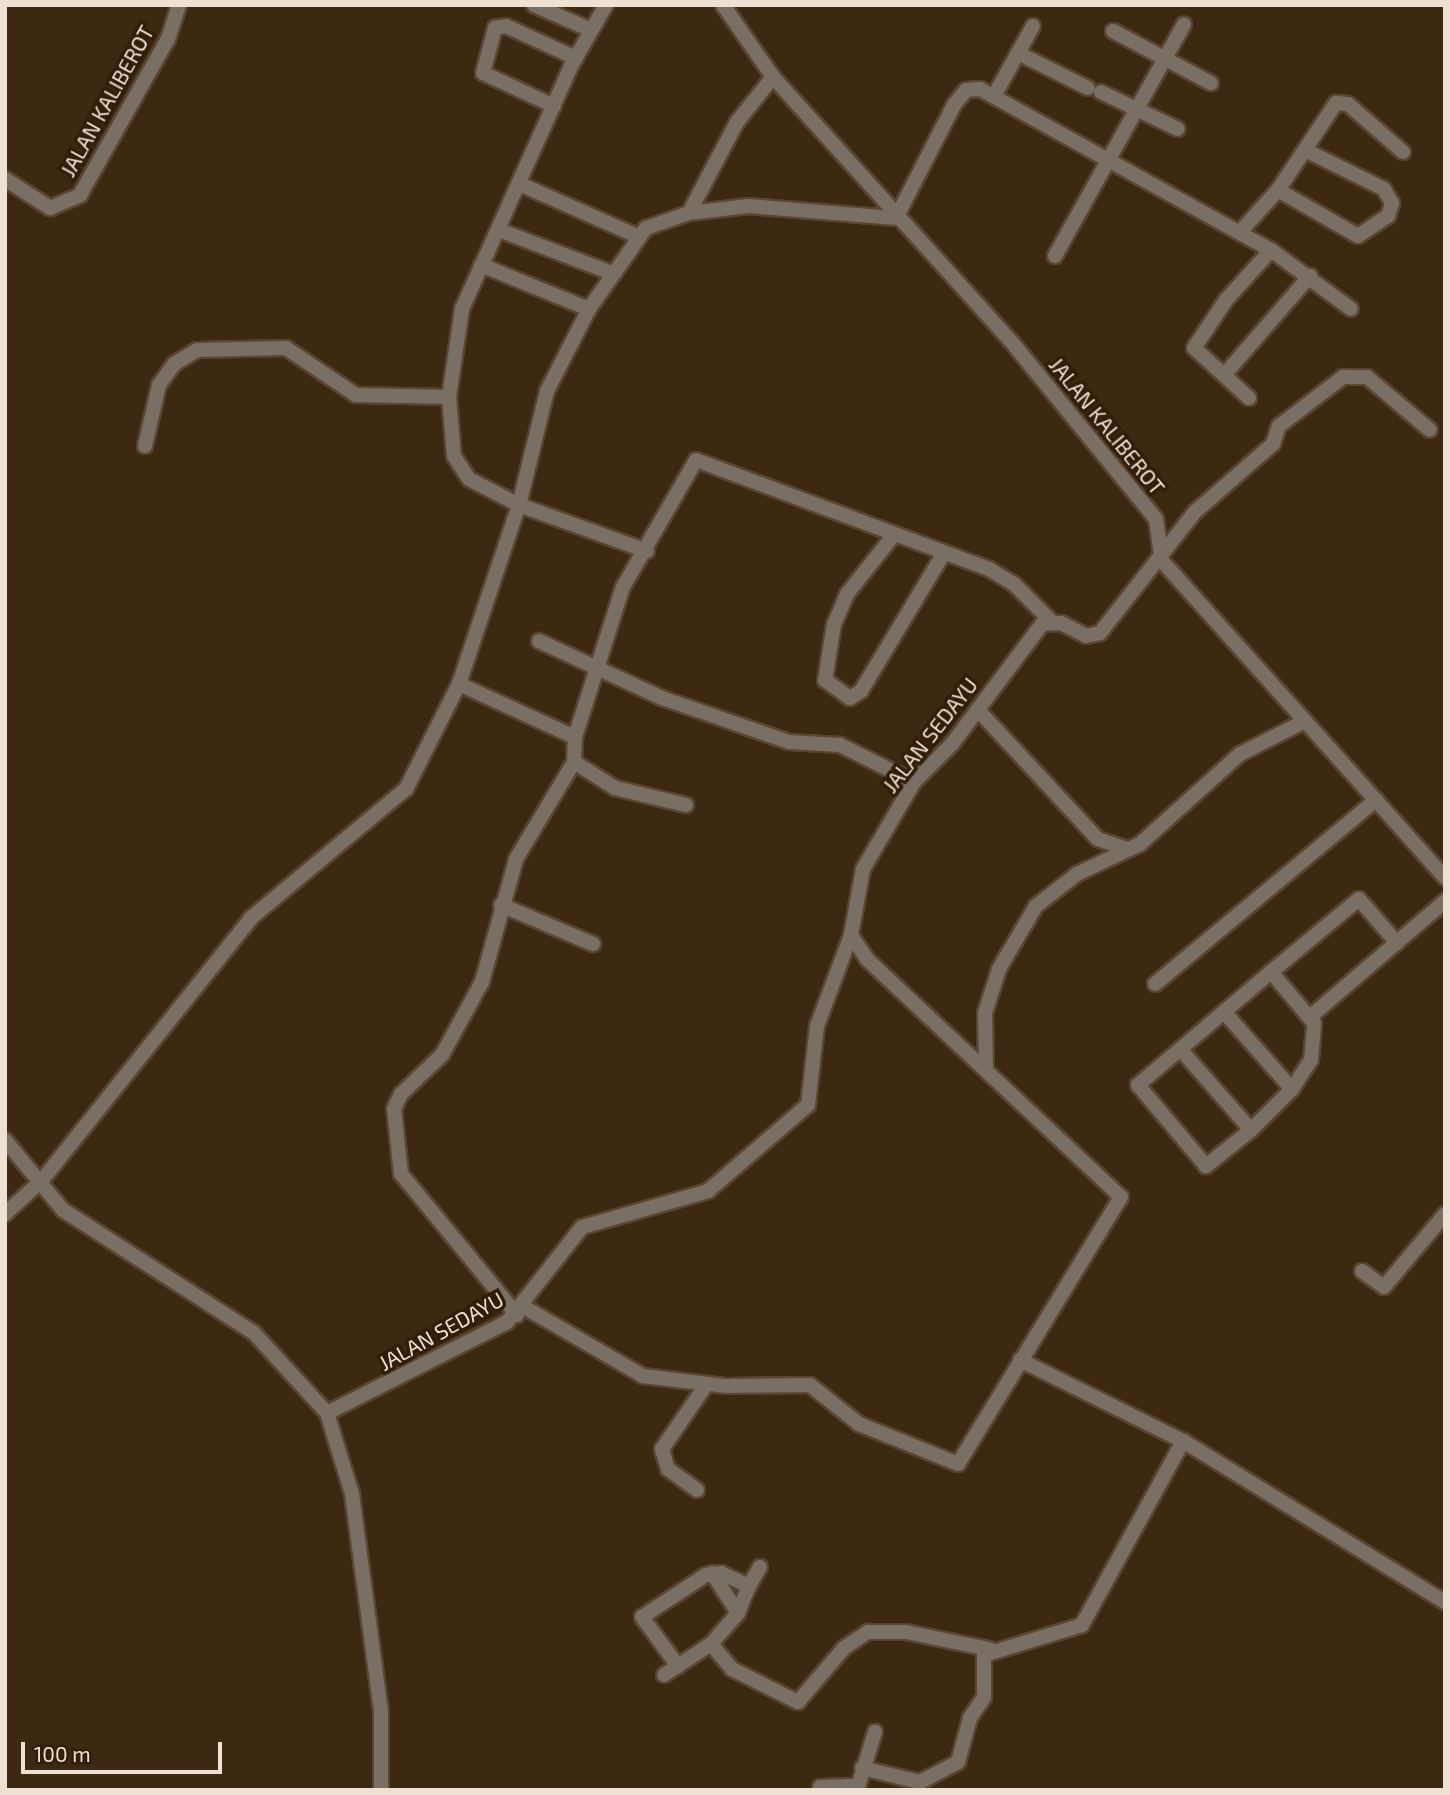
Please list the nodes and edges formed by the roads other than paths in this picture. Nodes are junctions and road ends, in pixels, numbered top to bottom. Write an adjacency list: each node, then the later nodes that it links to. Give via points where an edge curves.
1 (179, 5): 21 (street, JALAN KALIBEROT, via 168,39 80,195 61,208 38,202)
2 (534, 5): 7 (street)
3 (606, 5): 7 (street)
4 (723, 5): 12 (street, JALAN KALIBEROT)
5 (1184, 24): 11 (street)
6 (1034, 26): 9 (street)
7 (589, 29): 10 (street)
8 (1113, 31): 11 (street)
9 (1018, 53): 14 (street); 16 (street)
10 (576, 58): 15 (street); 15 (street, via 506,26 495,28 483,73)
11 (1164, 58): 13 (street); 16 (street)
12 (773, 77): 24 (street, via 737,122); 25 (street, JALAN KALIBEROT)
13 (1211, 83)
14 (994, 96): 20 (street); 25 (street, via 971,88 961,96)
15 (554, 106): 22 (street)
16 (1135, 110): 17 (street); 20 (street)
17 (1178, 130)
18 (1305, 150): 19 (street, via 1327,111 1342,103); 23 (street); 23 (street, via 1384,189 1392,203 1388,216 1358,236)
19 (1403, 152)
20 (1107, 160): 27 (street); 30 (street)
21 (5, 179)
22 (522, 185): 26 (street); 28 (street)
23 (1278, 190): 27 (street)
24 (689, 213): 25 (street, via 749,206); 28 (street)
25 (896, 218): 45 (street, JALAN KALIBEROT, via 1010,340 1156,519)
26 (499, 230): 31 (street); 32 (street)
27 (1240, 232): 29 (street)
28 (636, 236): 32 (street)
29 (1271, 250): 33 (street); 36 (street, via 1226,300 1194,348)
30 (1055, 256)
31 (481, 265): 34 (street); 37 (street, via 461,314)
32 (614, 274): 34 (street)
33 (1310, 276): 35 (street); 36 (street)
34 (589, 309): 41 (street, via 547,391)
35 (1351, 309)
36 (1225, 374): 38 (street)
37 (449, 397): 40 (street, via 356,395 286,348 197,349 174,364 159,385); 41 (street, via 460,471)
38 (1249, 398)
39 (1430, 430): 45 (street, via 1367,377 1343,377 1279,426 1273,444 1195,512)
40 (145, 446)
41 (519, 505): 43 (street); 49 (street)
42 (893, 536): 43 (street, via 696,460); 44 (street); 44 (street, via 847,594 834,624 825,680 850,698 861,691)
43 (647, 551): 48 (street, via 623,587)
44 (944, 553): 46 (street, via 1003,576)
45 (1162, 562): 46 (street, via 1100,633 1086,636); 51 (street)
46 (1051, 621): 50 (street, JALAN SEDAYU, via 1034,632)
47 (539, 641): 48 (street)
48 (598, 667): 52 (street); 54 (street, via 662,698 789,742 840,745)
49 (459, 684): 52 (street); 73 (street, via 406,789 251,918)
50 (978, 710): 54 (street, JALAN SEDAYU); 57 (street, via 1098,839)
51 (1305, 721): 55 (street); 57 (street, via 1240,754)
52 (575, 737): 53 (street)
53 (574, 762): 56 (street, via 615,788); 60 (street, via 516,859)
54 (914, 782): 61 (street, JALAN SEDAYU, via 863,869)
55 (1376, 800): 58 (street); 65 (street)
56 (686, 805)
57 (1127, 849): 69 (street, via 1057,890 1018,934 985,1013)
58 (1445, 878)
59 (1445, 901): 62 (street)
60 (501, 905): 63 (street); 77 (street, via 482,982 442,1055 396,1101 393,1149 408,1185)
61 (851, 934): 69 (street, via 867,959); 77 (street, JALAN SEDAYU, via 817,1026 808,1105 708,1191 582,1227)
62 (1398, 943): 64 (street, via 1359,899); 67 (street)
63 (593, 944)
64 (1271, 972): 66 (street); 67 (street)
65 (1155, 984)
66 (1226, 1013): 68 (street); 70 (street)
67 (1311, 1016): 70 (street, via 1311,1060)
68 (1181, 1051): 71 (street); 71 (street, via 1138,1085 1206,1166)
69 (986, 1066): 78 (street, via 1121,1197)
70 (1292, 1089): 71 (street)
71 (1251, 1130)
72 (5, 1140): 73 (street)
73 (43, 1179): 74 (street); 80 (street, via 63,1210 108,1244 261,1339)
74 (5, 1214)
75 (1445, 1214): 76 (street, via 1384,1287)
76 (1362, 1271)
77 (521, 1311): 79 (street, via 643,1376); 80 (street, JALAN SEDAYU, via 384,1387)
78 (1020, 1360): 79 (street, via 956,1465 859,1424 810,1385); 81 (street)
79 (706, 1385): 82 (street, via 662,1449 668,1469)
80 (327, 1413): 96 (street, via 352,1494 381,1712)
81 (1183, 1441): 86 (street); 89 (street, via 1082,1625)
82 (697, 1490)
83 (760, 1567): 85 (street)
84 (712, 1573): 85 (street); 87 (street); 90 (street, via 642,1617)
85 (749, 1586): 87 (street)
86 (1445, 1602)
87 (738, 1613): 88 (street)
88 (711, 1644): 89 (street, via 732,1670 798,1702 853,1639 868,1632 906,1632); 90 (street)
89 (989, 1649): 93 (street, via 981,1662 984,1696 970,1718 958,1762 920,1782)
90 (678, 1666): 91 (street)
91 (664, 1675)
92 (875, 1732): 93 (street)
93 (862, 1768): 95 (street)
94 (820, 1787): 95 (street)
95 (857, 1788)
96 (381, 1790)

